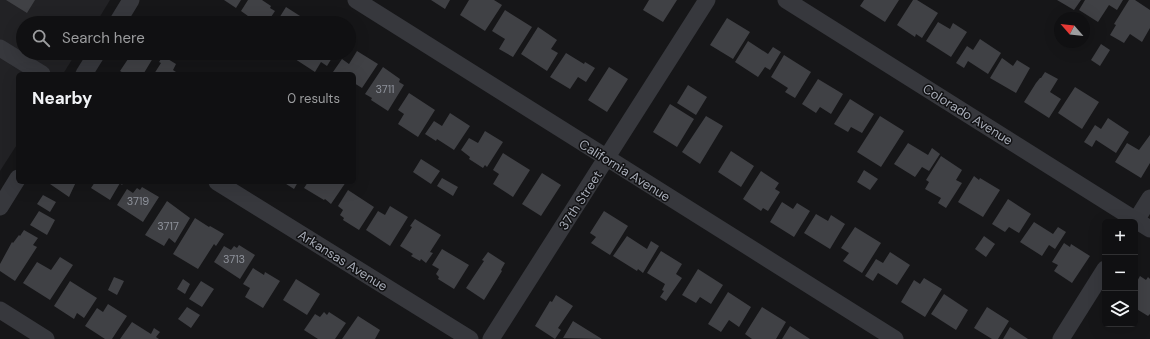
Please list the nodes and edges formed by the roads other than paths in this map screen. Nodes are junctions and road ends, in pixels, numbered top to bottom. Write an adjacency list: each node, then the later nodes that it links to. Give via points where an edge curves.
1 (131, 0): 5 (street)
2 (356, 0): 12 (street, California Avenue)
3 (707, 0): 12 (street, 37th Street)
4 (786, 0): 17 (street, Colorado Avenue)
5 (121, 16)
6 (0, 48): 7 (street)
7 (16, 58)
8 (19, 60): 10 (street)
9 (93, 60): 11 (street)
10 (39, 72)
11 (85, 72)
12 (606, 158): 22 (street, 37th Street); 23 (street, California Avenue)
13 (16, 181): 16 (street)
14 (219, 184): 21 (street, Arkansas Avenue)
15 (1150, 198): 17 (street)
16 (0, 207)
17 (1140, 223)
18 (1102, 274): 24 (street)
19 (0, 310): 20 (street)
20 (46, 339)
21 (470, 339)
22 (491, 339)
23 (894, 339)
24 (1061, 339)

